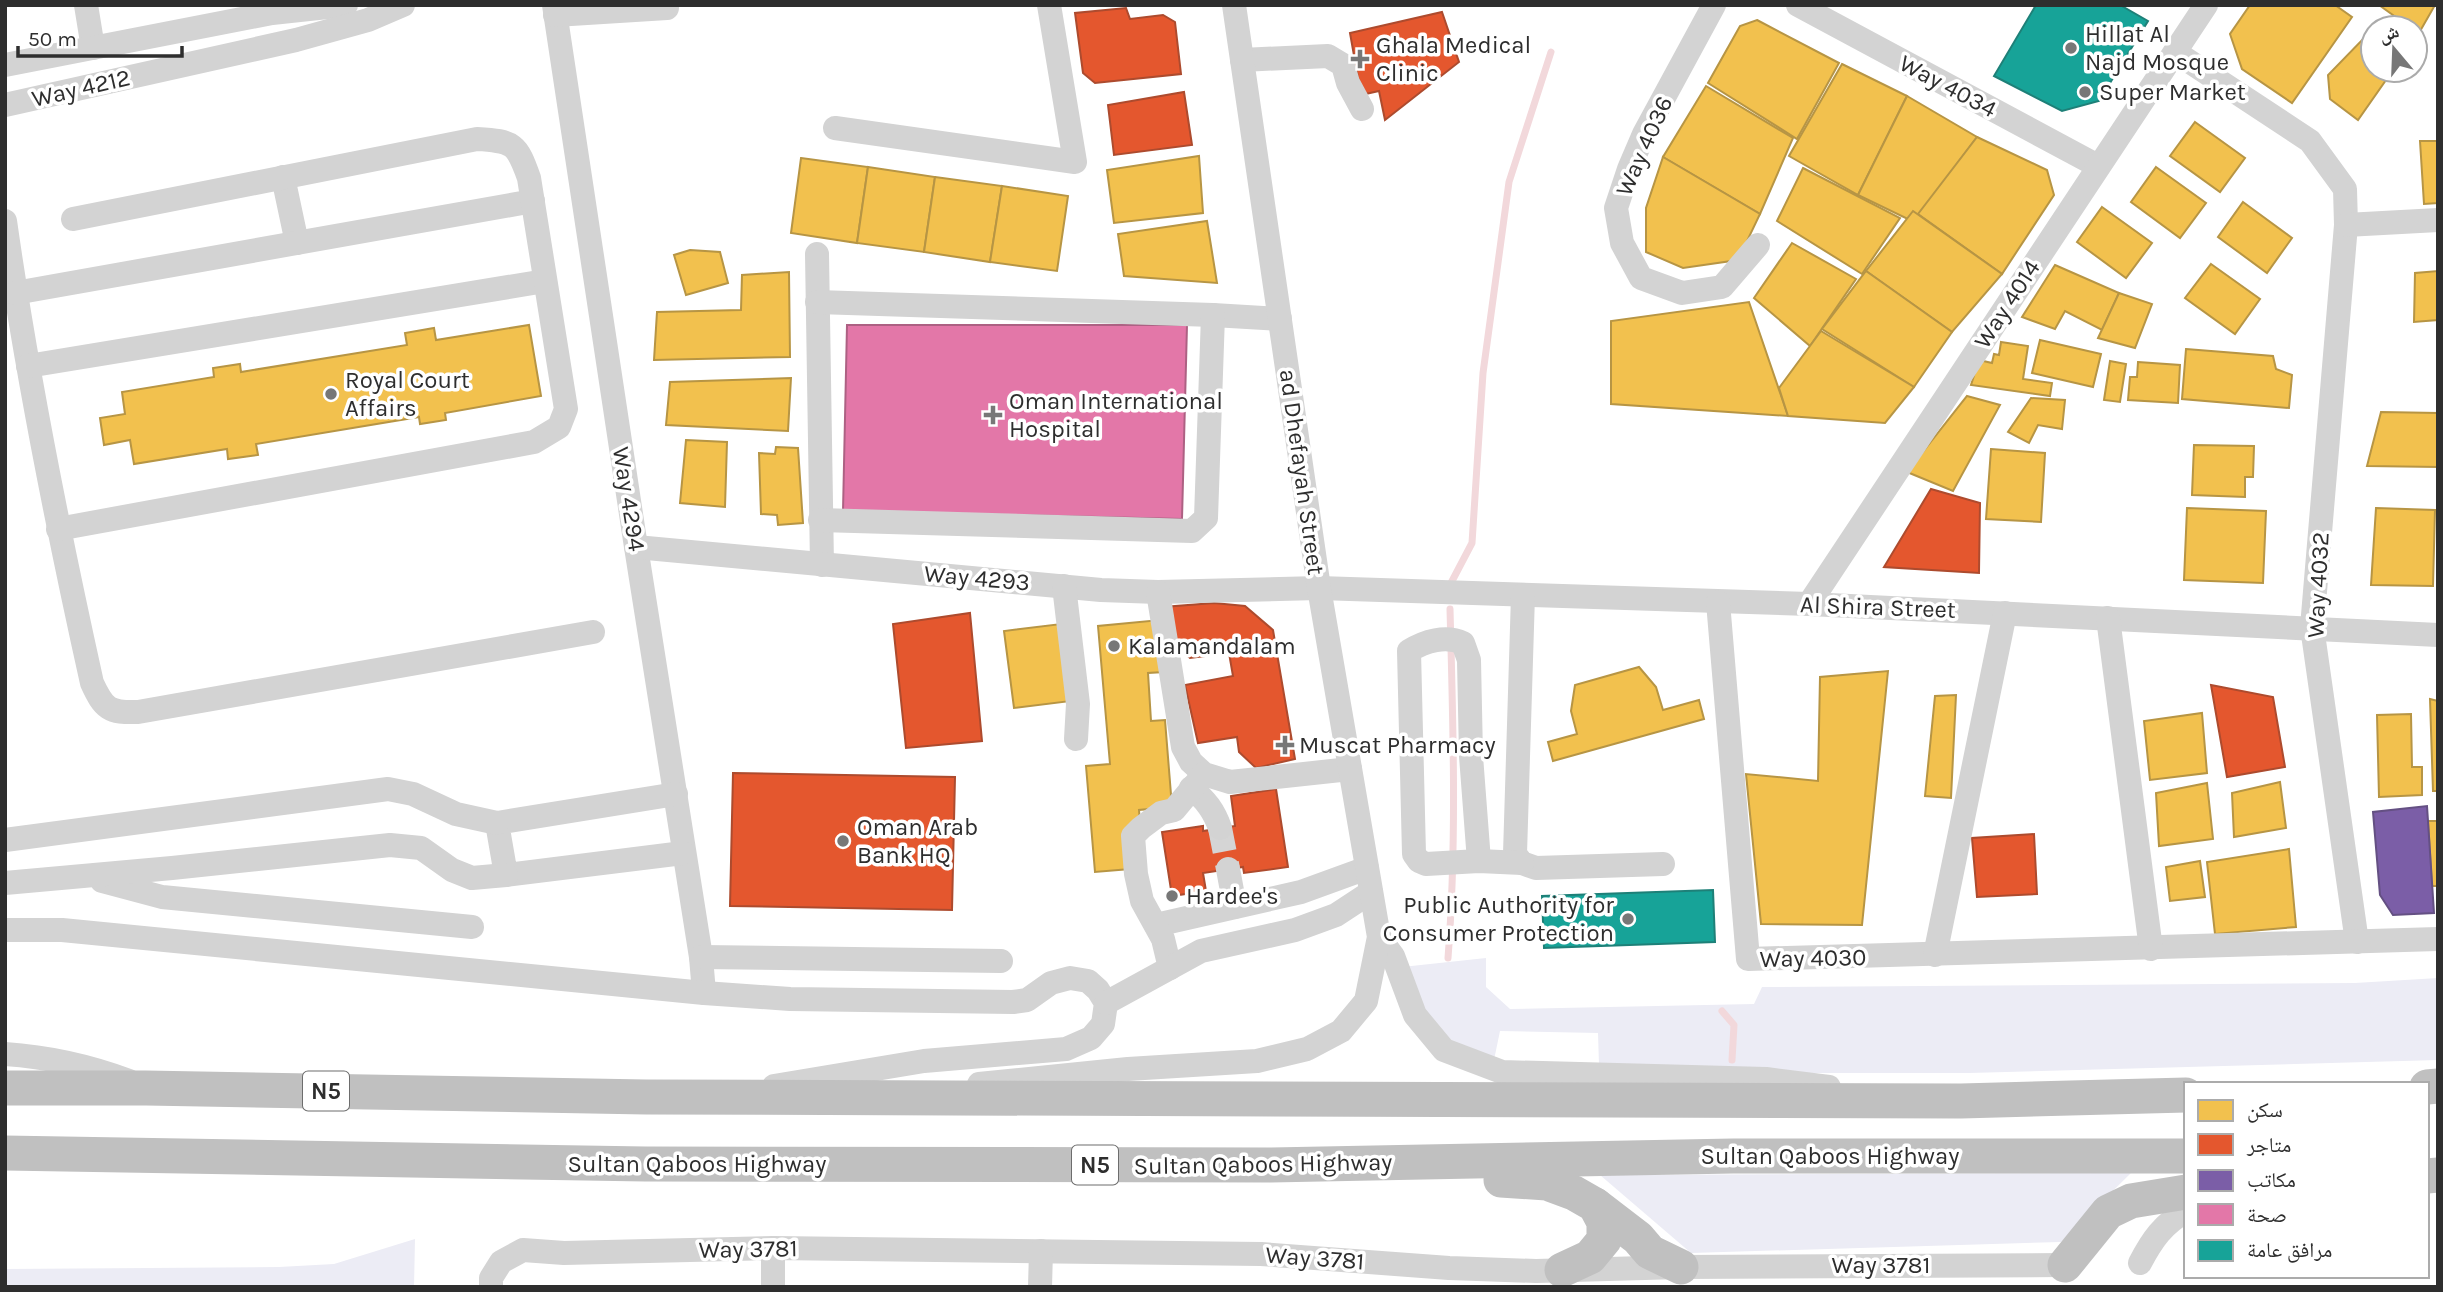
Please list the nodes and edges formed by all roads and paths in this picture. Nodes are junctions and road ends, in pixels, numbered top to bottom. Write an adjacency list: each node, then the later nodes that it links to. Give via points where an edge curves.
1 (86, 5): 14 (street)
2 (346, 5): 11 (street, Way 4212)
3 (390, 5): 10 (street, Way 4212)
4 (667, 5): 12 (street)
5 (1049, 5): 20 (street, via 1075,162)
6 (1234, 5): 16 (street, ad Dhefayah Street)
7 (1714, 5): 29 (street, Way 4036, via 1629,169 1616,208 1622,243 1641,278 1682,293 1722,287)
8 (1798, 5): 21 (street, Way 4034)
9 (2206, 5): 15 (street, Way 4014)
10 (401, 6): 13 (street, Way 4212)
11 (306, 10): 13 (street); 14 (street, Way 4212)
12 (555, 10): 39 (street, Way 4294)
13 (296, 40): 18 (street, Way 4212)
14 (93, 48): 17 (street, Way 4212)
15 (2175, 52): 21 (street, Way 4014); 27 (street, Way 4032, via 2310,141 2345,190)
16 (1242, 60): 19 (street, via 1328,56 1343,65); 35 (street, ad Dhefayah Street)
17 (5, 65)
18 (5, 105)
19 (1362, 109)
20 (835, 128)
21 (2098, 166): 46 (street, Way 4014)
22 (283, 177): 23 (street, via 477,139 504,140 521,154); 24 (street); 28 (street)
23 (533, 201): 28 (street); 31 (street)
24 (73, 219)
25 (5, 220): 32 (street)
26 (2438, 220): 27 (street)
27 (2346, 225): 49 (street, Way 4032)
28 (297, 243): 32 (street)
29 (1758, 245)
30 (817, 254): 33 (street)
31 (545, 281): 36 (street); 38 (street, via 566,409 559,428 534,442)
32 (15, 293): 36 (street)
33 (817, 302): 34 (street); 37 (street)
34 (1213, 315): 35 (street); 37 (street, via 1206,519 1192,531)
35 (1280, 319): 42 (street, ad Dhefayah Street)
36 (28, 366): 38 (street)
37 (820, 520): 40 (street)
38 (58, 529): 50 (street, via 92,683 102,704 117,712)
39 (636, 547): 40 (street, Way 4293); 55 (street, Way 4294)
40 (822, 565): 41 (street, Way 4293)
41 (1064, 586): 43 (street, Way 4293); 52 (street, via 1079,704)
42 (1319, 588): 43 (street, Way 4293); 44 (street, Al Shira Street); 53 (street, ad Dhefayah Street)
43 (1158, 592): 54 (street, via 1183,747)
44 (1523, 595): 45 (street, Al Shira Street); 61 (street, via 1515,854)
45 (1718, 602): 46 (street, Al Shira Street); 77 (street, Way 4030, via 1748,960)
46 (1809, 604): 47 (street, Al Shira Street)
47 (2005, 613): 48 (street, Al Shira Street); 77 (street)
48 (2108, 618): 49 (street, Al Shira Street); 76 (street)
49 (2312, 627): 51 (street, Al Shira Street); 75 (street, Way 4032)
50 (593, 632)
51 (2438, 635)
52 (1076, 739)
53 (1350, 769): 54 (street, via 1230,782); 63 (street, ad Dhefayah Street)
54 (1197, 781): 57 (street); 70 (street, via 1174,810 1161,813 1133,836 1142,901)
55 (676, 794): 56 (street); 59 (street, Way 4294)
56 (497, 822): 58 (street, via 456,814 413,794 388,789); 65 (street)
57 (1220, 828)
58 (5, 840)
59 (683, 853): 65 (street); 78 (street, Way 4294)
60 (1479, 861): 60 (street, via 1426,864 1414,854 1409,650 1428,642 1454,638 1462,643 1469,660); 61 (street)
61 (1522, 863): 62 (street, via 1536,868)
62 (1663, 864)
63 (1367, 867): 68 (street, ad Dhefayah Street); 69 (street, via 1301,892)
64 (1228, 869): 69 (street)
65 (506, 875): 66 (street, via 472,878 421,848 390,845)
66 (81, 876): 67 (street); 71 (street, via 162,897)
67 (5, 883)
68 (1371, 892): 73 (street, ad Dhefayah Street); 80 (street, via 1326,919 1201,951)
69 (1234, 907): 70 (street)
70 (1156, 925): 80 (street)
71 (472, 927)
72 (5, 930): 81 (street, via 62,930)
73 (1379, 937): 88 (street, via 1366,1001 1341,1031 1307,1049 1257,1061); 89 (street, via 1393,956 1415,1015 1444,1050 1502,1072 1766,1079)
74 (2438, 939): 75 (street, Way 4030)
75 (2357, 942): 76 (street, Way 4030)
76 (2151, 949): 77 (street, Way 4030)
77 (1936, 956)
78 (701, 957): 79 (street); 81 (street, Way 4294)
79 (1001, 961)
80 (1170, 968): 82 (street)
81 (704, 993): 82 (street, via 1013,1002 1027,1000 1051,983 1070,978 1088,981)
82 (1106, 1003): 87 (street, via 1103,1024 1091,1038 1066,1049 924,1061)
83 (5, 1054): 85 (street, via 95,1069)
84 (5, 1088): 85 (highway, N5)
85 (146, 1088): 87 (highway, N5)
86 (2184, 1095): 89 (highway, N5)
87 (704, 1097): 88 (highway, N5)
88 (842, 1097): 89 (highway, N5)
89 (1961, 1101)
90 (5, 1153): 92 (highway, Sultan Qaboos Highway / N5, via 645,1164)
91 (2184, 1156): 92 (highway, Sultan Qaboos Highway / N5, via 1733,1156)
92 (1271, 1165): 94 (highway, via 1547,1183)
93 (2184, 1192): 105 (highway, via 2131,1201 2108,1212)
94 (1595, 1205): 100 (highway, via 1650,1252); 102 (highway, via 1604,1222 1604,1240 1590,1257)
95 (2184, 1212): 99 (street, via 2169,1220)
96 (774, 1248): 97 (street, Way 3781); 98 (street, Way 3781); 108 (street)
97 (1041, 1251): 102 (street, Way 3781, via 1261,1254); 109 (street)
98 (564, 1253): 106 (street, Way 3781, via 523,1250 501,1262); 107 (street, Way 3781, via 511,1272)
99 (2140, 1263)
100 (1681, 1267): 101 (street, Way 3781); 102 (street, Way 3781)
101 (1721, 1268): 103 (street, Way 3781); 110 (street)
102 (1544, 1276)
103 (1796, 1276): 104 (street, Way 3781)
104 (1830, 1276): 105 (street, Way 3781)
105 (2057, 1276)
106 (491, 1287)
107 (502, 1287)
108 (773, 1287)
109 (1040, 1287)
110 (1743, 1287)

